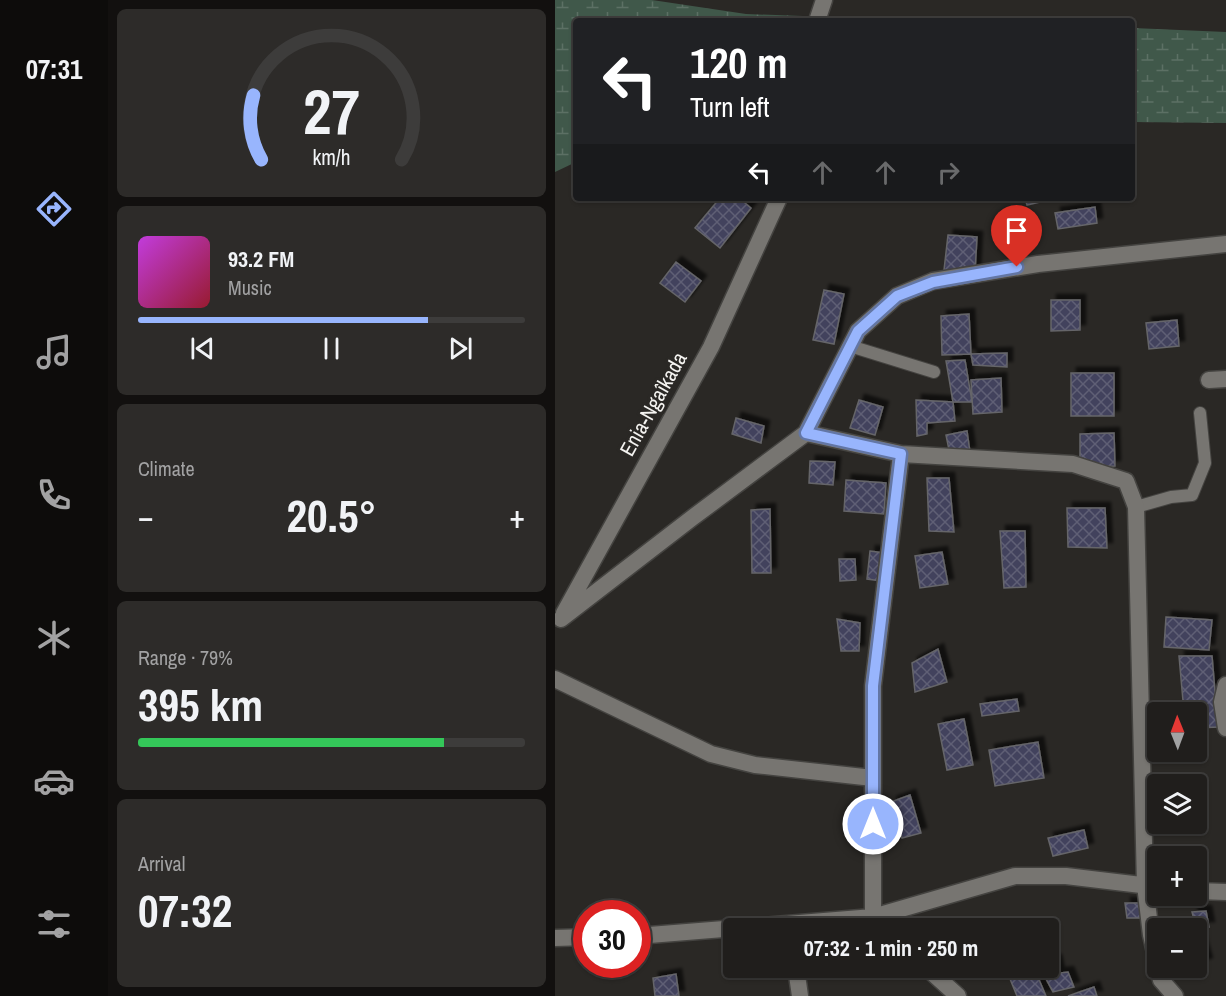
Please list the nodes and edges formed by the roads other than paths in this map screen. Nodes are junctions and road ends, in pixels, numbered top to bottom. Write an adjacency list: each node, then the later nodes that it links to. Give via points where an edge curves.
1 (824, 0): 2 (street)
2 (818, 18)
3 (778, 201): 13 (street, Enia-Ngaîkada, via 711,346)
4 (1226, 244): 5 (street, via 1038,264 933,282 897,296 858,331)
5 (850, 346): 6 (lane); 10 (street)
6 (935, 372)
7 (1226, 379): 8 (street)
8 (1209, 380)
9 (1200, 413): 12 (lane, via 1205,463 1192,495)
10 (806, 433): 11 (street); 13 (street)
11 (901, 454): 12 (street, via 1073,464 1126,482); 17 (street, via 873,686)
12 (1136, 507): 18 (street)
13 (558, 623)
14 (555, 679): 17 (street, via 711,754 755,765)
15 (1226, 685): 16 (street, via 1222,702)
16 (1226, 728)
17 (873, 778): 22 (street)
18 (1150, 846)
19 (1147, 885): 23 (street, via 1066,876 1015,876)
20 (1207, 891): 21 (street)
21 (1226, 892)
22 (879, 918)
23 (893, 918)
24 (723, 930): 25 (street)
25 (651, 935)
26 (573, 937): 27 (street)
27 (555, 938)
28 (797, 978): 31 (street)
29 (938, 978): 32 (street)
30 (1161, 978): 33 (street)
31 (800, 996)
32 (958, 996)
33 (1175, 996)

